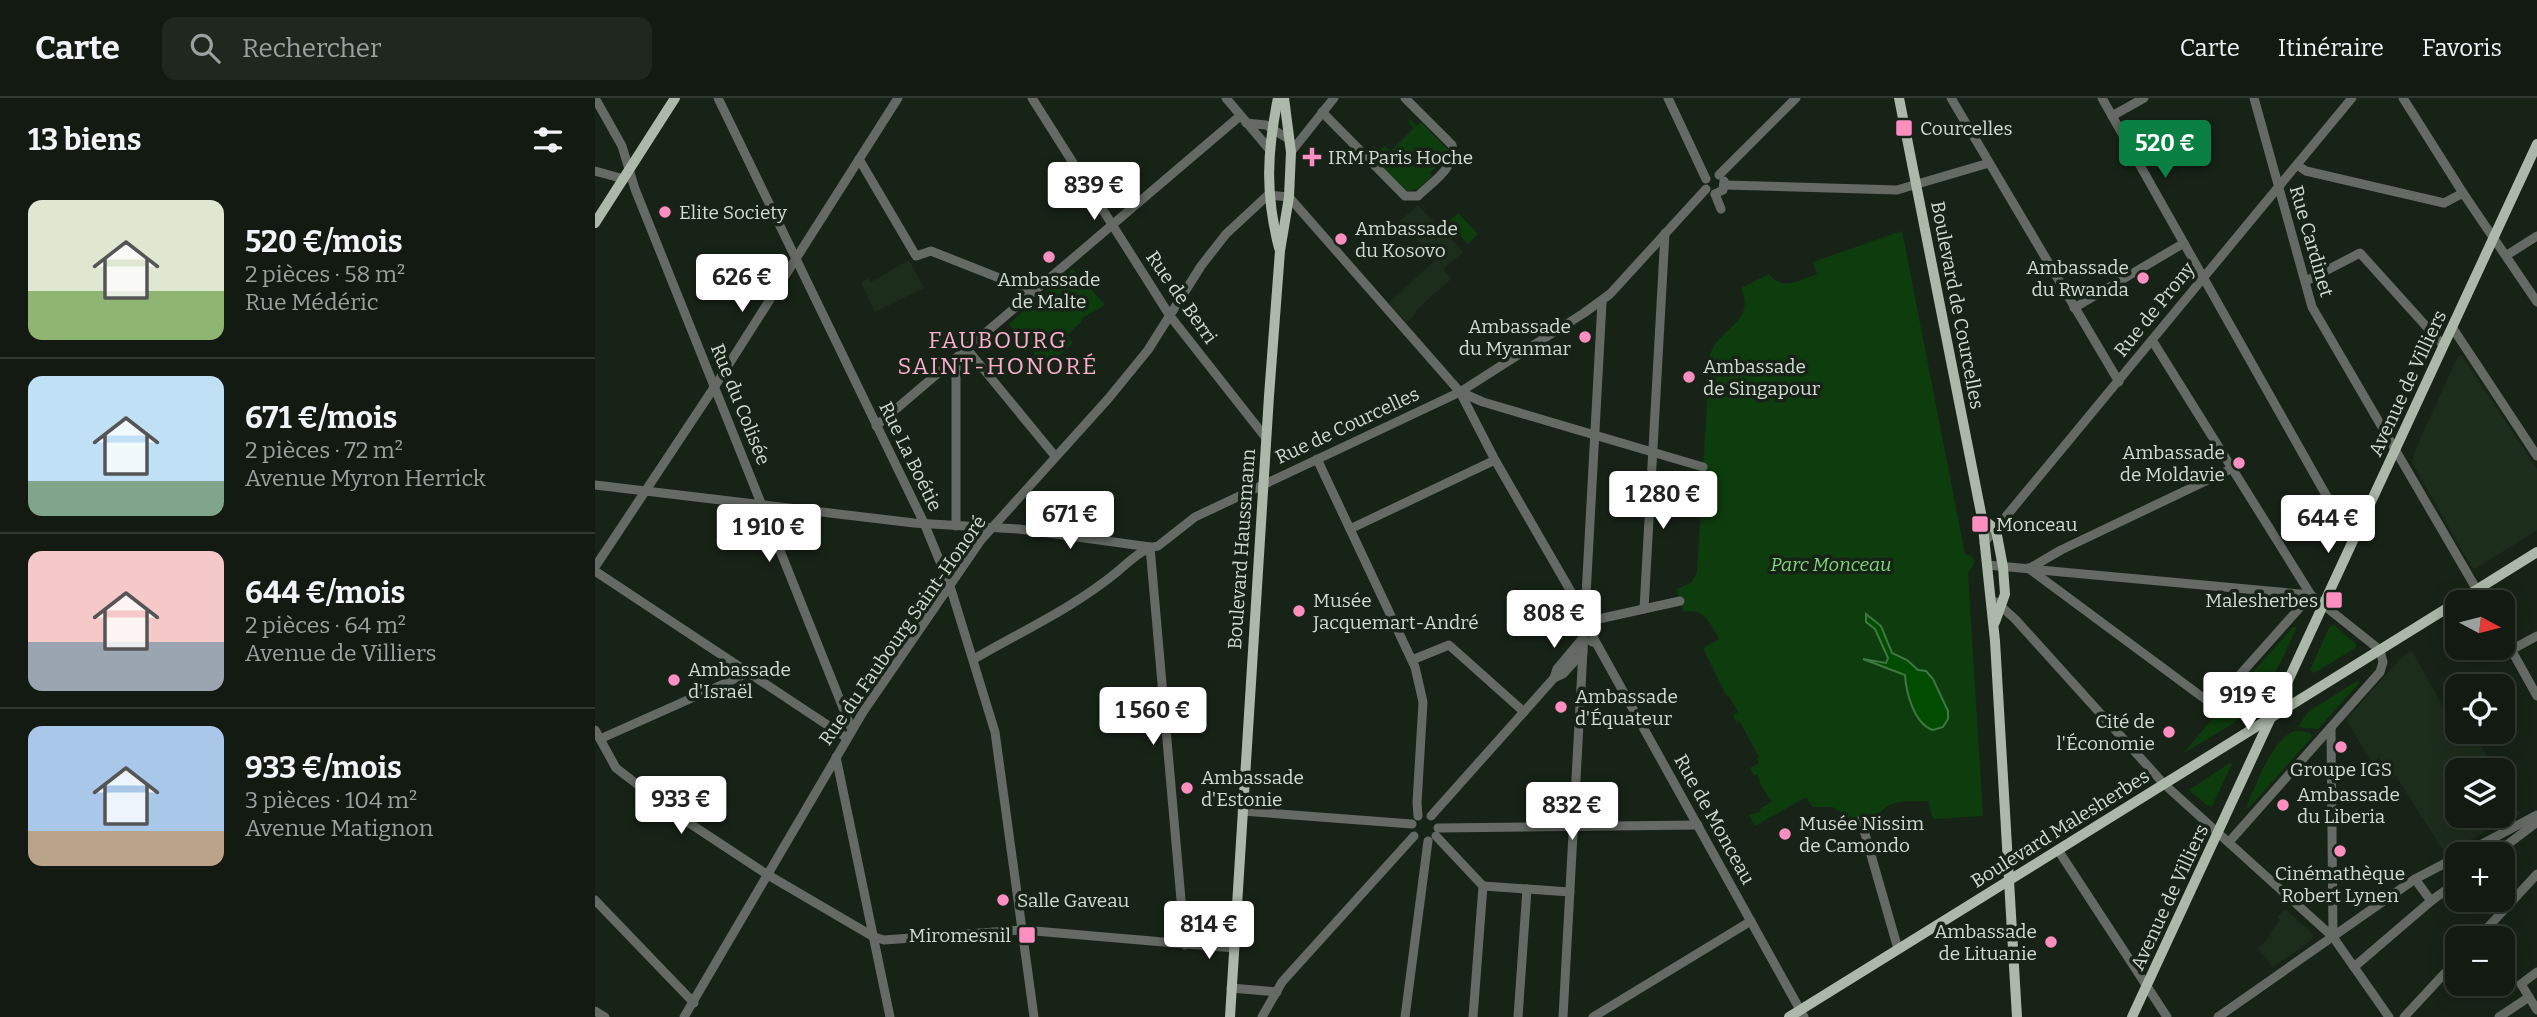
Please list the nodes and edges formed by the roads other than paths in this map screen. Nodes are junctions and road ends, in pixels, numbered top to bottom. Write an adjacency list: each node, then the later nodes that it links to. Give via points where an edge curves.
1 (596, 98): 32 (street, Rue du Colisée, via 622,146)
2 (675, 98): 32 (main road)
3 (718, 98): 51 (street, Rue La Boétie)
4 (898, 98): 28 (street)
5 (1032, 98): 44 (street, Rue de Berri)
6 (1226, 98): 22 (street)
7 (1277, 98): 23 (main road, Boulevard Haussmann)
8 (1284, 98): 24 (main road, Boulevard Haussmann)
9 (1334, 98): 20 (street)
10 (1405, 98): 20 (street, via 1452,145 1454,153 1452,163 1417,196 1405,196)
11 (1668, 98): 34 (street)
12 (1796, 98): 33 (street)
13 (1899, 98): 36 (main road, Boulevard de Courcelles)
14 (1951, 98): 29 (street)
15 (2102, 98): 21 (street)
16 (2144, 98): 21 (street)
17 (2254, 98): 37 (street, Rue Cardinet)
18 (2352, 98): 30 (street, Rue de Prony)
19 (2403, 98): 39 (street)
20 (1322, 112): 27 (street)
21 (2112, 116): 48 (street)
22 (1243, 119): 23 (street); 26 (street); 44 (street)
23 (1272, 127): 24 (street); 26 (main road, Boulevard Haussmann)
24 (1290, 140): 27 (main road, Boulevard Haussmann)
25 (2537, 144): 47 (main road, Avenue de Villiers)
26 (1269, 149): 40 (main road, Boulevard Haussmann)
27 (1291, 152): 41 (main road, Boulevard Haussmann)
28 (859, 159): 51 (street); 54 (street, via 916,256 931,251)
29 (1989, 163): 36 (street); 57 (street)
30 (2297, 165): 37 (street, Rue de Prony); 39 (street, via 2306,172 2444,203)
31 (595, 171): 32 (street)
32 (627, 174): 43 (main road); 65 (street, Rue du Colisée)
33 (1719, 175): 34 (street); 35 (street)
34 (1706, 179): 38 (street)
35 (1725, 185): 36 (street, via 1895,190); 38 (street, via 1721,192)
36 (1916, 186): 82 (main road, Boulevard de Courcelles)
37 (2278, 186): 52 (street, Rue de Prony); 53 (street, Rue Cardinet)
38 (1711, 192): 42 (street); 45 (street)
39 (2463, 193): 47 (street)
40 (1268, 195): 41 (street); 49 (main road, Boulevard Haussmann); 58 (street, Rue du Faubourg Saint-Honoré, via 1226,234)
41 (1289, 197): 49 (main road, Boulevard Haussmann); 66 (street)
42 (1721, 209)
43 (595, 223)
44 (1113, 225): 54 (street); 58 (street, Rue de Berri)
45 (1665, 233): 55 (street); 71 (street)
46 (2537, 236): 50 (street)
47 (2493, 238): 50 (street); 59 (main road, Avenue de Villiers)
48 (2184, 243): 52 (street); 57 (street)
49 (1280, 251): 69 (main road, Boulevard Haussmann)
50 (2507, 255): 56 (street)
51 (795, 258): 65 (street); 67 (street, Rue La Boétie)
52 (2203, 277): 60 (street, Rue de Prony); 88 (street)
53 (2306, 281): 61 (street, via 2360,253); 70 (street, Rue Cardinet, via 2312,307)
54 (1035, 292): 62 (street)
55 (1602, 302): 66 (street, Rue de Courcelles); 68 (street)
56 (2537, 302)
57 (2074, 308): 64 (street)
58 (1170, 316): 69 (street, Rue de Berri); 72 (street, Rue du Faubourg Saint-Honoré, via 1116,390)
59 (2452, 327): 61 (main road, Avenue de Villiers); 73 (street)
60 (2152, 340): 64 (street, Rue de Prony); 77 (street)
61 (2444, 345): 70 (main road, Avenue de Villiers)
62 (967, 349): 63 (street); 72 (street)
63 (956, 359): 67 (street); 84 (street)
64 (2119, 382): 87 (street, Rue de Prony)
65 (715, 386): 80 (street); 81 (street, Rue du Colisée)
66 (1455, 394): 68 (street); 74 (street, Rue de Courcelles); 75 (street, via 1469,410)
67 (876, 426): 83 (street, Rue La Boétie)
68 (1596, 435): 71 (street); 105 (street, via 1587,582)
69 (1266, 439): 78 (main road, Boulevard Haussmann)
70 (2395, 451): 88 (main road, Avenue de Villiers); 97 (street, Rue Cardinet)
71 (1653, 452): 76 (street); 103 (street)
72 (1055, 456): 85 (street, Rue du Faubourg Saint-Honoré)
73 (2537, 456)
74 (1317, 458): 78 (street, Rue de Courcelles); 86 (street)
75 (1495, 460): 86 (street); 105 (street)
76 (1703, 467)
77 (2233, 468): 94 (street); 98 (street)
78 (1263, 484): 90 (street, Rue de Courcelles, via 1195,517 1158,547); 126 (main road, Boulevard Haussmann)
79 (595, 485): 80 (street)
80 (646, 491): 81 (street); 95 (street)
81 (762, 504): 83 (street); 122 (street, Rue du Colisée)
82 (1982, 518): 87 (main road); 89 (main road, Boulevard de Courcelles)
83 (925, 523): 84 (street); 96 (street, Rue La Boétie)
84 (956, 526): 85 (street)
85 (992, 527): 90 (street); 96 (street, Rue du Faubourg Saint-Honoré)
86 (1350, 529): 115 (street)
87 (1996, 530): 89 (street, Rue de Prony); 93 (main road)
88 (2352, 541): 101 (main road, Avenue de Villiers)
89 (1984, 543): 92 (main road, Boulevard de Courcelles)
90 (1150, 547): 114 (street, Rue de Courcelles, via 1094,591); 157 (street)
91 (2537, 552): 97 (main road, Boulevard Malesherbes)
92 (1987, 565): 93 (street); 99 (main road, Boulevard de Courcelles)
93 (2003, 567): 94 (street); 102 (main road, via 2005,594)
94 (2028, 568): 98 (street); 98 (street, via 2214,705)
95 (595, 569): 116 (street)
96 (950, 586): 114 (street, Rue La Boétie); 122 (street, Rue du Faubourg Saint-Honoré)
97 (2476, 590)
98 (2311, 595): 101 (street)
99 (1990, 596): 102 (street); 106 (main road, Boulevard de Courcelles)
100 (1680, 601): 103 (street)
101 (2323, 603): 111 (street); 120 (main road, Avenue de Villiers)
102 (2000, 606): 106 (main road); 125 (street)
103 (1644, 609): 105 (street)
104 (2445, 609): 111 (main road, Boulevard Malesherbes)
105 (1590, 618): 108 (street); 109 (street)
106 (1993, 628): 144 (main road)
107 (2537, 636): 110 (street)
108 (1584, 638): 112 (street); 117 (street, via 1557,668)
109 (1594, 639): 112 (street); 132 (street, Rue de Monceau)
110 (2515, 648)
111 (2380, 650): 120 (main road, Boulevard Malesherbes); 121 (street, via 2380,672)
112 (1583, 652): 117 (street); 133 (street)
113 (2515, 657): 118 (street)
114 (974, 659): 154 (street, Rue La Boétie, via 995,732)
115 (1412, 660): 119 (street, via 1449,645); 129 (street, via 1423,702)
116 (748, 673): 122 (street); 123 (street)
117 (1554, 678): 119 (street)
118 (2537, 696)
119 (1524, 712): 128 (street)
120 (2272, 717): 125 (main road, Boulevard Malesherbes); 134 (main road, Avenue de Villiers)
121 (2331, 727): 137 (street); 156 (street)
122 (850, 734): 124 (street, Rue du Faubourg Saint-Honoré)
123 (597, 735): 143 (street, via 616,768)
124 (836, 757): 143 (street, Rue du Faubourg Saint-Honoré); 155 (street)
125 (2164, 784): 134 (street); 140 (main road, Boulevard Malesherbes)
126 (1242, 811): 129 (street); 158 (main road, Boulevard Haussmann)
127 (2537, 815): 138 (street)
128 (1431, 816): 129 (street); 135 (street, via 1436,820)
129 (1415, 820): 136 (street)
130 (1861, 820): 159 (street)
131 (2537, 822): 139 (street)
132 (1698, 825): 133 (street); 152 (street, Rue de Monceau)
133 (1573, 827): 135 (street); 149 (street)
134 (2218, 832): 137 (street); 163 (main road, Avenue de Villiers)
135 (1434, 835): 136 (street, via 1420,840); 146 (street); 177 (street)
136 (1414, 836): 165 (street)
137 (2229, 842): 156 (street)
138 (2486, 842)
139 (2511, 842)
140 (2058, 850): 144 (main road, Boulevard Malesherbes); 163 (street)
141 (2445, 863): 145 (street)
142 (2537, 874): 153 (street)
143 (768, 875): 155 (street); 167 (street, Rue du Faubourg Saint-Honoré)
144 (2009, 879): 159 (main road, Boulevard Malesherbes); 183 (main road)
145 (2415, 879): 151 (street); 156 (street)
146 (1483, 886): 147 (street); 178 (street)
147 (1527, 889): 149 (street); 179 (street)
148 (2445, 891): 151 (street)
149 (1570, 892): 180 (street)
150 (595, 900): 167 (street)
151 (2431, 901): 160 (street)
152 (1751, 921): 170 (street, Rue de Monceau); 181 (street)
153 (2489, 926)
154 (1023, 930): 155 (street); 157 (street); 174 (street, Rue La Boétie)
155 (874, 937): 173 (street)
156 (2333, 937): 160 (street); 186 (street)
157 (1185, 945): 158 (street)
158 (1234, 948): 164 (main road, Boulevard Haussmann)
159 (1898, 949): 170 (main road, Boulevard Malesherbes)
160 (2354, 967): 187 (street)
161 (2537, 972): 166 (street, via 2521,984)
162 (2445, 973): 188 (street)
163 (2146, 987): 184 (main road, Avenue de Villiers); 185 (street)
164 (1231, 988): 165 (street); 175 (main road, Boulevard Haussmann)
165 (1277, 992): 176 (street)
166 (2529, 997): 168 (street); 189 (street)
167 (694, 1003): 172 (street, Rue du Faubourg Saint-Honoré)
168 (2537, 1010)
169 (595, 1011): 171 (street)
170 (1802, 1013): 182 (main road, Boulevard Malesherbes)
171 (605, 1017)
172 (684, 1017)
173 (890, 1017)
174 (1034, 1017)
175 (1230, 1017)
176 (1262, 1017)
177 (1405, 1017)
178 (1473, 1017)
179 (1518, 1017)
180 (1563, 1017)
181 (1593, 1017)
182 (1789, 1017)
183 (2017, 1017)
184 (2133, 1017)
185 (2167, 1017)
186 (2218, 1017)
187 (2389, 1017)
188 (2404, 1017)
189 (2499, 1017)

